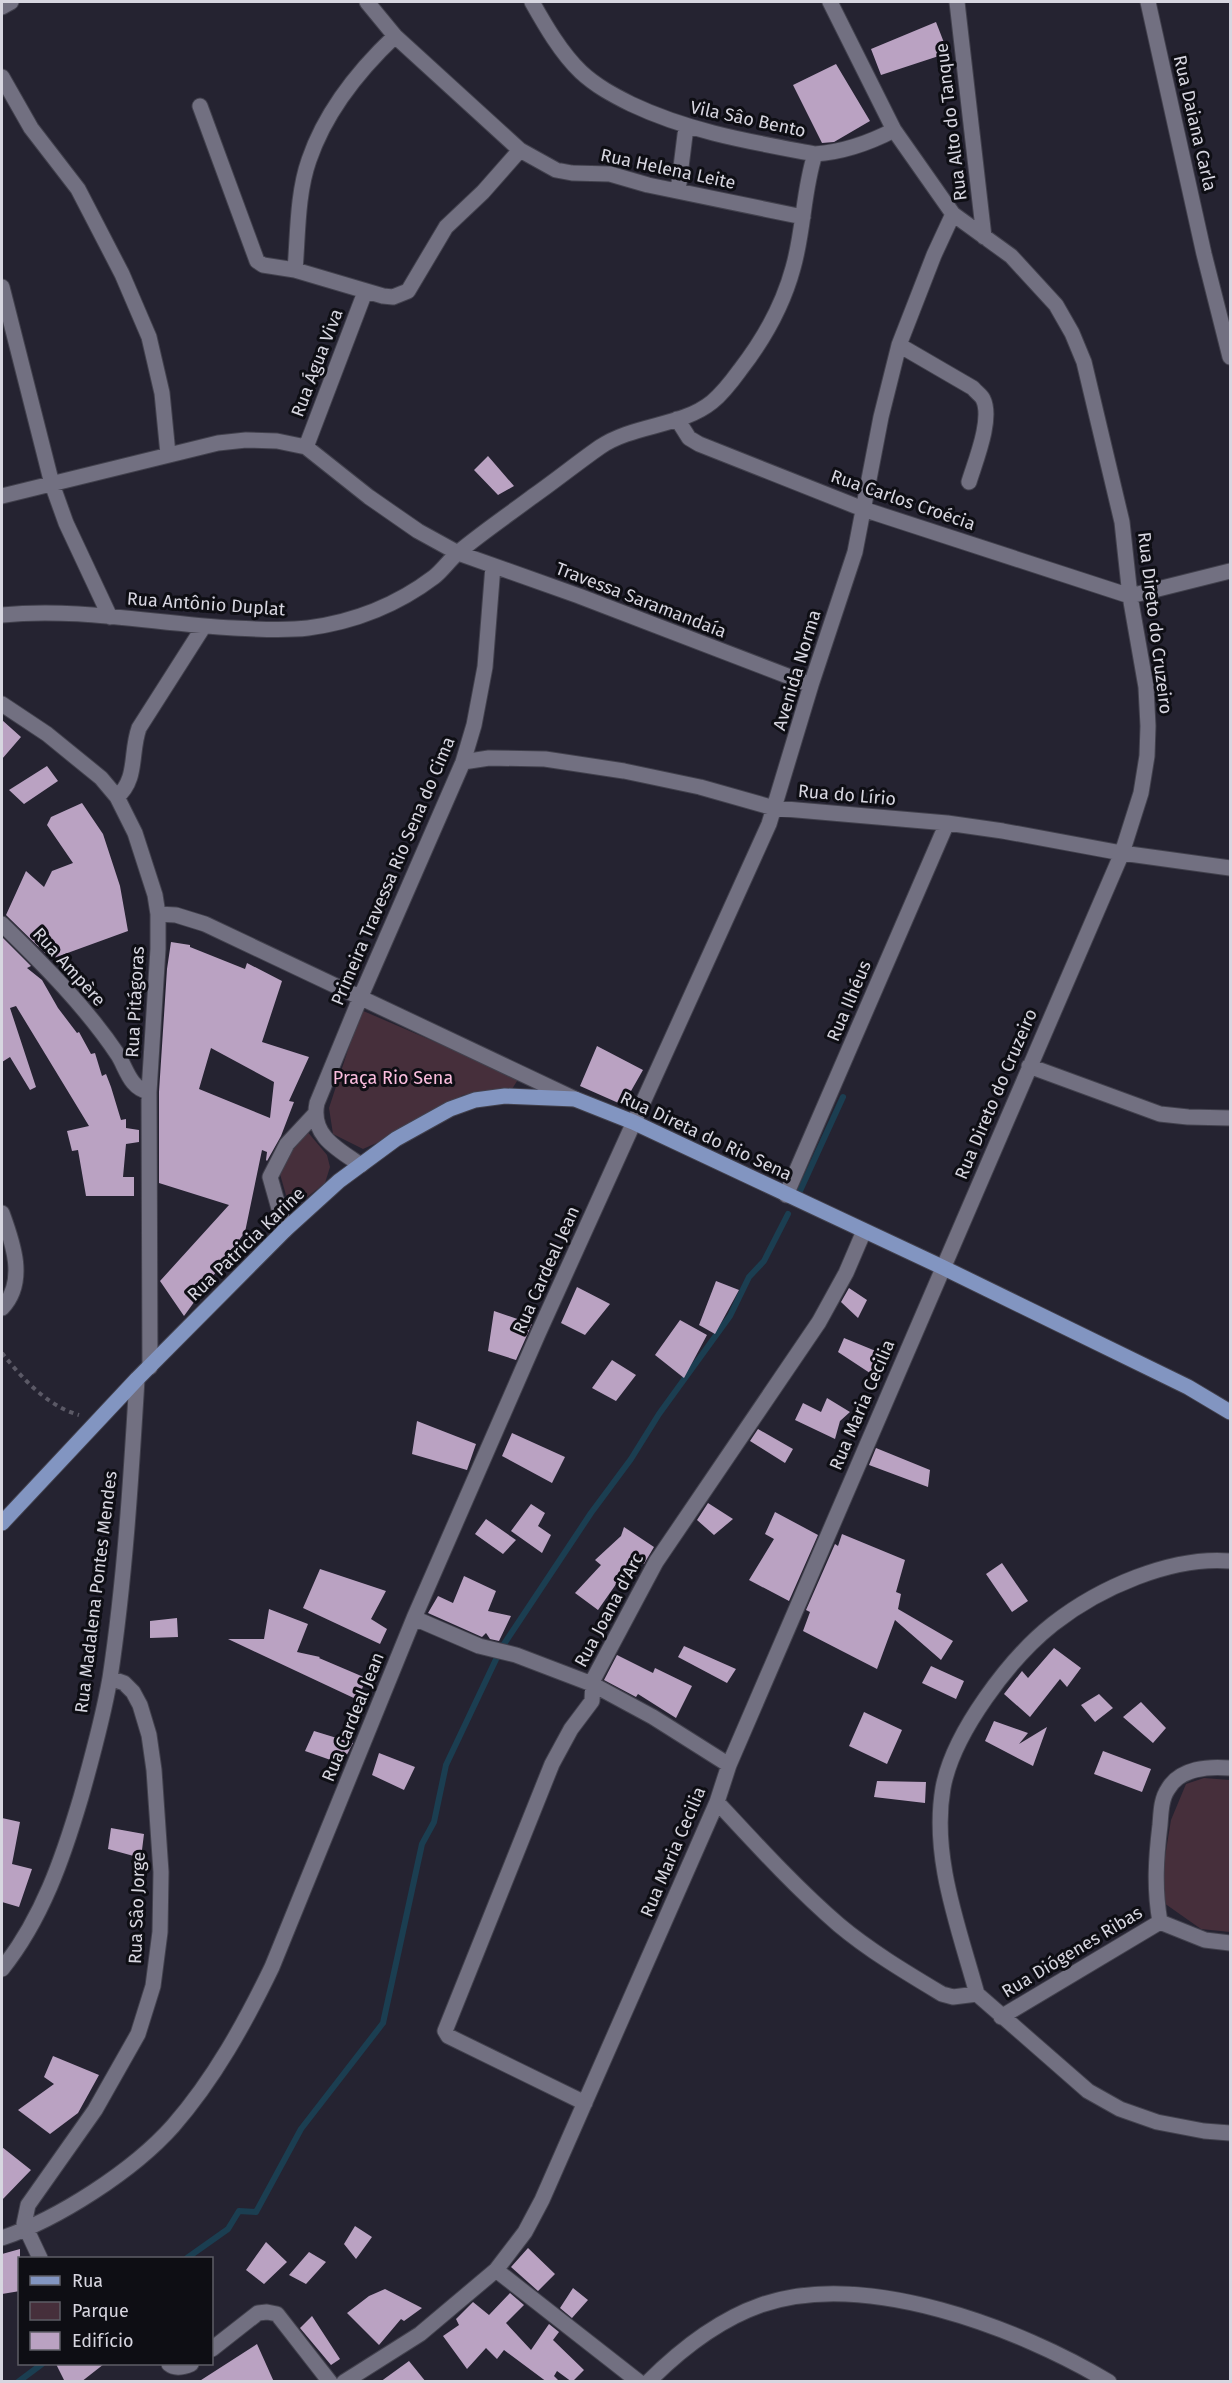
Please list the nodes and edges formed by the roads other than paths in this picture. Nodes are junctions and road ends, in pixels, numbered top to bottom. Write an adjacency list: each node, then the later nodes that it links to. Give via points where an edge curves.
1 (11, 2): 7 (street)
2 (367, 2): 8 (street, Rua Helena Leite)
3 (532, 2): 11 (street, Vila Sâo Bento, via 565,52 588,78 603,90)
4 (830, 2): 12 (street, Rua Direto do Cruzeiro)
5 (957, 2): 18 (street, Rua Alto do Tanque)
6 (1148, 2): 23 (street, Rua Daiana Carla)
7 (2, 7)
8 (395, 36): 13 (street, Rua Helena Leite); 19 (street, via 340,100 309,160)
9 (2, 77): 26 (street, via 31,128 78,189 122,274 148,338 162,393)
10 (200, 106): 19 (street, via 257,261)
11 (686, 127): 14 (street, Vila Sâo Bento); 15 (street)
12 (894, 130): 14 (street, Vila Sâo Bento, via 857,146); 16 (street, Rua Direto do Cruzeiro)
13 (520, 150): 15 (street, Rua Helena Leite, via 556,170 610,174); 21 (street, via 446,227 408,291 393,297)
14 (815, 154): 17 (street, Rua Antônio Duplat)
15 (678, 191): 17 (street, Rua Helena Leite)
16 (953, 214): 18 (street, Rua Direto do Cruzeiro); 22 (street, Avenida Norma)
17 (803, 217): 24 (street, Rua Antônio Duplat, via 783,300 764,335 724,391 711,403)
18 (984, 237): 34 (street, Rua Direto do Cruzeiro, via 1011,256 1056,305 1080,353 1122,522)
19 (295, 270): 21 (street)
20 (2, 286): 28 (street)
21 (365, 292): 25 (street, Rua Água Viva)
22 (899, 345): 27 (street, via 973,388 983,399 984,429); 30 (street, Avenida Norma)
23 (1230, 357)
24 (677, 419): 30 (street, Rua Carlos Croécia, via 689,438 699,444); 31 (street, Rua Antônio Duplat, via 630,431 601,446)
25 (306, 447): 26 (street, via 246,440); 31 (street, Travessa Saramandaía, via 369,497)
26 (168, 454): 28 (street)
27 (969, 482)
28 (52, 484): 29 (street); 36 (street)
29 (2, 496)
30 (863, 509): 34 (street, Rua Carlos Croécia); 38 (street, Avenida Norma, via 855,552)
31 (458, 553): 32 (street, Travessa Saramandaía); 37 (street, Rua Antônio Duplat, via 436,576 407,595 344,621 269,630)
32 (493, 566): 38 (street, Travessa Saramandaía); 40 (street, Primeira Travessa Rio Sena do Cima, via 482,686)
33 (1230, 571): 34 (street)
34 (1130, 596): 44 (street, Rua Direto do Cruzeiro, via 1146,687 1148,726 1141,793)
35 (2, 615): 36 (street, Rua Antônio Duplat)
36 (110, 617): 37 (street, Rua Antônio Duplat)
37 (204, 626): 41 (street, via 139,728 129,784)
38 (811, 685): 42 (street, Avenida Norma)
39 (2, 704): 41 (street, Rua Pitágoras, via 47,734 101,778)
40 (463, 762): 42 (street, Rua do Lírio, via 489,758 545,759 700,787); 48 (street, Primeira Travessa Rio Sena do Cima)
41 (117, 797): 46 (street, Rua Pitágoras, via 145,858)
42 (774, 808): 43 (street, Rua do Lírio); 54 (street, Avenida Norma)
43 (947, 823): 44 (street, Rua do Lírio); 56 (street, Rua Ilhéus)
44 (1122, 853): 45 (street, Rua do Lírio); 49 (street, Rua Direto do Cruzeiro)
45 (1230, 868)
46 (158, 914): 48 (street, Rua Direta do Rio Sena, via 205,924); 50 (street, Rua Pitágoras)
47 (2, 924): 50 (street, Rua Ampère, via 98,1028 135,1085)
48 (361, 996): 51 (street, Rua Direta do Rio Sena); 52 (street, Primeira Travessa Rio Sena do Cima)
49 (1029, 1066): 53 (street, via 1160,1114); 60 (street, Rua Direto do Cruzeiro)
50 (149, 1092): 62 (street, Rua Pitágoras)
51 (575, 1099): 54 (main road, Rua Direta do Rio Sena); 55 (main road, Rua Patricia Karine, via 525,1096 475,1100 396,1139)
52 (314, 1115): 55 (street, via 321,1134); 58 (street, via 287,1144 270,1177)
53 (1230, 1118)
54 (633, 1122): 56 (main road, Rua Direta do Rio Sena); 67 (street, Rua Cardeal Jean)
55 (361, 1165): 58 (main road, Rua Patricia Karine)
56 (786, 1195): 59 (main road, Rua Direta do Rio Sena)
57 (2, 1213): 61 (street, via 17,1280)
58 (285, 1230): 62 (main road, Rua Patricia Karine)
59 (864, 1231): 60 (main road, Rua Direta do Rio Sena); 69 (street, Rua Joana d'Arc, via 819,1322 656,1562)
60 (942, 1267): 64 (main road, Rua Direta do Rio Sena, via 1188,1387); 70 (street, Rua Maria Cecilia)
61 (2, 1308)
62 (150, 1367): 63 (main road, Rua Patricia Karine)
63 (137, 1379): 65 (main road, Rua Patricia Karine); 68 (street, Rua Madalena Pontes Mendes, via 129,1501)
64 (1230, 1412)
65 (2, 1523)
66 (1230, 1561): 76 (street, via 1185,1564 1148,1573 1085,1603 1034,1642 978,1708 949,1764 940,1819 948,1889)
67 (414, 1618): 69 (street, via 479,1646 516,1655); 80 (street, Rua Cardeal Jean, via 272,1967 214,2071 172,2127 129,2166 83,2198)
68 (110, 1678): 75 (street, Rua Madalena Pontes Mendes, via 66,1850 42,1906); 80 (street, Rua Sâo Jorge, via 124,1683 140,1706 154,1770 161,1872 160,1932 153,1986 138,2034 95,2110 32,2199 24,2218)
69 (592, 1684): 70 (street); 78 (street, Rua Joana d'Arc, via 592,1701 552,1764 445,2033)
70 (729, 1765): 72 (street, Rua Maria Cecilia)
71 (1230, 1768): 73 (street, via 1190,1771 1167,1789 1156,1856)
72 (717, 1802): 76 (street, via 840,1925 942,1994); 78 (street, Rua Maria Cecilia)
73 (1160, 1922): 74 (street, Rua Diógenes Ribas, via 1205,1940); 77 (street, Rua Diógenes Ribas)
74 (1230, 1943)
75 (2, 1969)
76 (977, 1994): 77 (street)
77 (1001, 2017): 79 (street, via 1088,2091 1120,2109 1157,2122)
78 (585, 2103): 83 (street, Rua Maria Cecilia, via 525,2232)
79 (1230, 2133)
80 (25, 2230): 81 (street, Rua Cardeal Jean); 82 (street)
81 (2, 2238)
82 (39, 2257)
83 (496, 2270): 88 (street, Rua Maria Cecilia, via 420,2334); 89 (street)
84 (213, 2348): 87 (street, via 258,2313 277,2314)
85 (170, 2365): 86 (street)
86 (189, 2365)
87 (330, 2382)
88 (344, 2382)
89 (639, 2382)
90 (648, 2382): 91 (street, via 673,2357 729,2319 759,2305 821,2293 888,2298 963,2317 1059,2354)
91 (1109, 2382)

